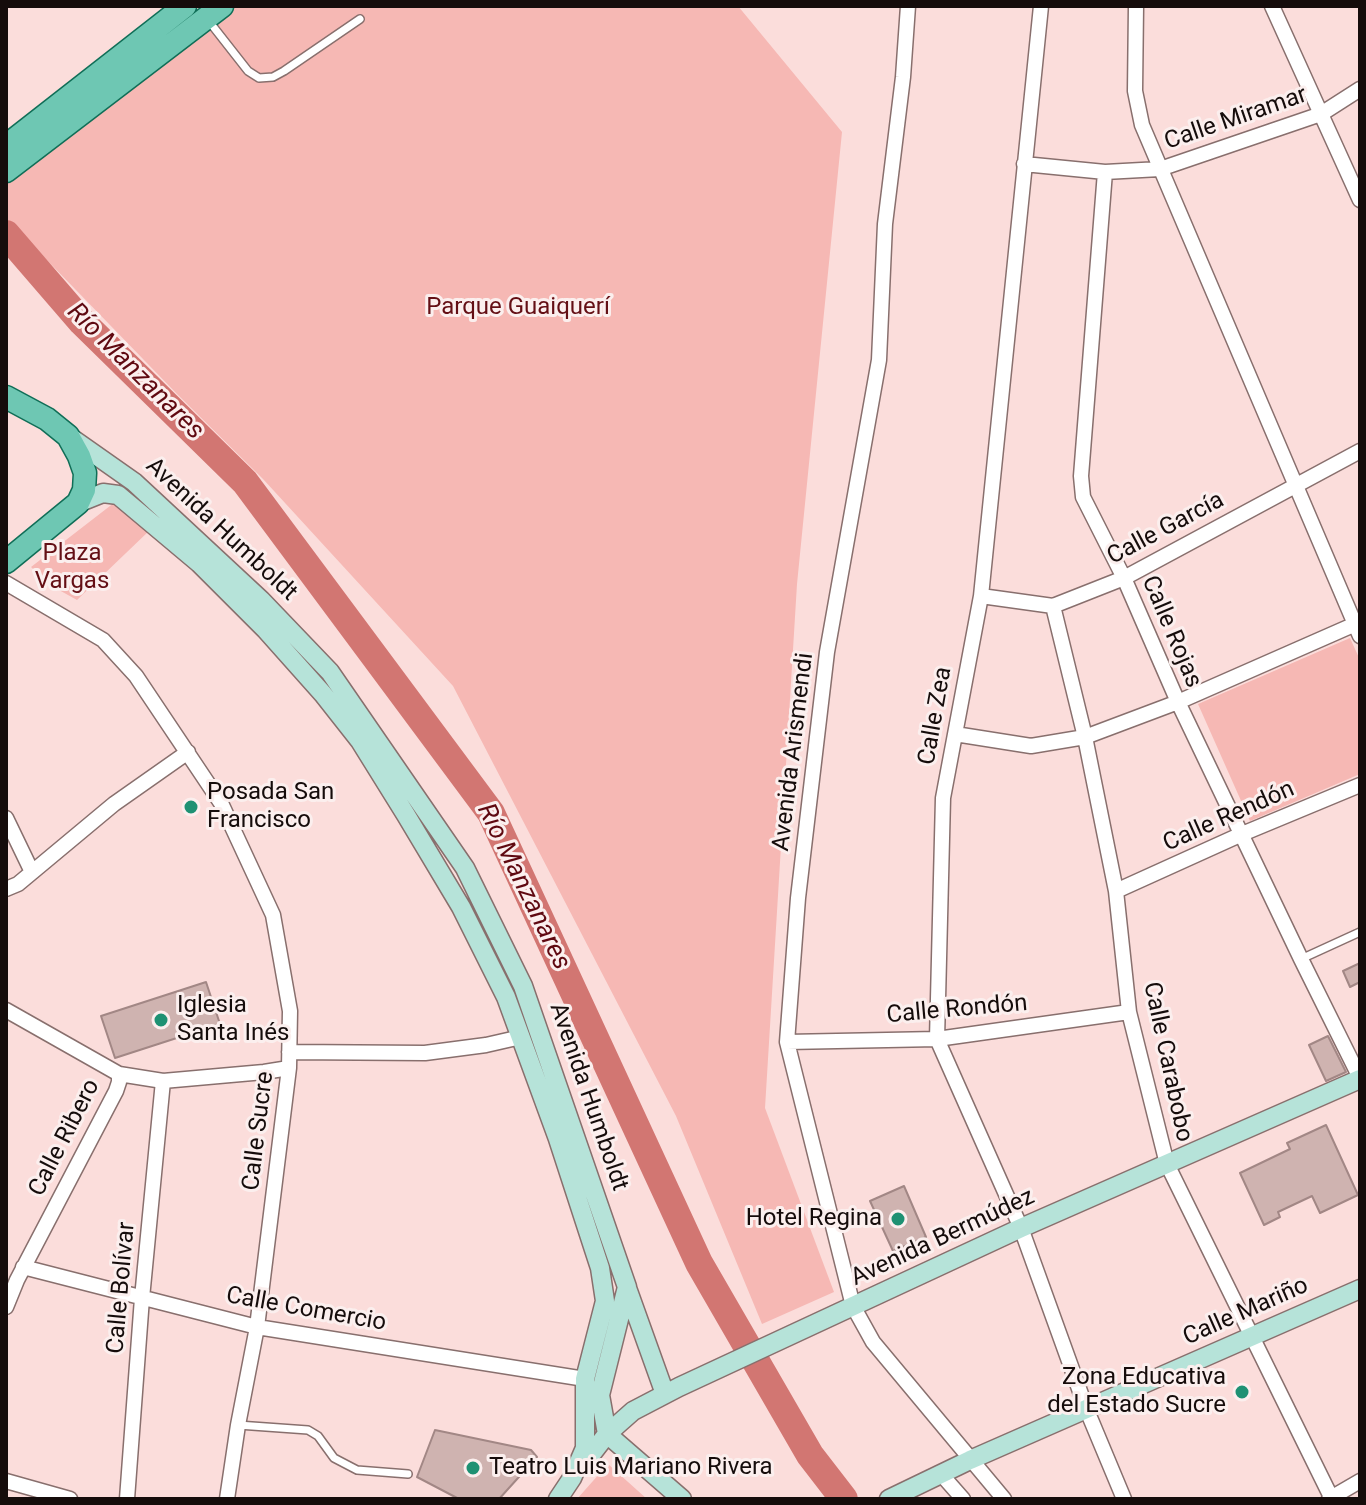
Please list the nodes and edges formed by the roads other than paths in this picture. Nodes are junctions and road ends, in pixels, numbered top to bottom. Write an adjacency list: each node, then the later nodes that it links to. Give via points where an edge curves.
1 (185, 6): 10 (main road)
2 (908, 6): 42 (street, Avenida Arismendi, via 885,224 879,360 827,652)
3 (1041, 6): 11 (street, Calle Zea)
4 (1136, 6): 12 (street, via 1135,91)
5 (1272, 6): 9 (street)
6 (214, 12): 7 (lane, via 248,71 259,78 284,71); 10 (main road)
7 (360, 19)
8 (1360, 89): 9 (street, Calle Miramar)
9 (1321, 114): 12 (street, Calle Miramar); 14 (street)
10 (8, 161)
11 (1024, 164): 13 (street, Calle Miramar); 23 (street, Calle Zea)
12 (1160, 169): 13 (street, Calle Miramar); 18 (street)
13 (1105, 172): 21 (street, Calle Rojas, via 1081,476 1083,497)
14 (1360, 200)
15 (6, 397): 16 (main road, Avenida Humboldt)
16 (68, 436): 19 (main road, via 85,473); 50 (main road, Avenida Humboldt, via 134,482 330,672 465,868 523,986)
17 (1360, 451): 18 (street, Calle García)
18 (1296, 485): 21 (street, Calle García); 25 (street)
19 (78, 503): 20 (main road); 40 (main road, Avenida Humboldt, via 103,493 118,495 199,563 323,694 360,741 461,907)
20 (6, 562)
21 (1124, 578): 24 (street, Calle García); 26 (street, Calle Rojas)
22 (6, 583): 29 (street, Calle Sucre, via 103,640 136,676)
23 (981, 596): 24 (street, Calle García); 27 (street, Calle Zea)
24 (1053, 606): 28 (street, Calle Carabobo)
25 (1358, 627): 26 (street)
26 (1178, 702): 28 (street); 32 (street, Calle Rojas)
27 (955, 734): 28 (street, via 1031,746); 41 (street, Calle Zea, via 943,798)
28 (1085, 737): 35 (street, Calle Carabobo)
29 (188, 752): 33 (street); 43 (street, Calle Sucre, via 221,803 273,915 290,1011)
30 (1360, 785): 32 (street, Calle Rendón)
31 (6, 818): 33 (street)
32 (1242, 834): 35 (street, Calle Rendón); 37 (street, Calle Rojas)
33 (32, 872): 34 (street)
34 (6, 889)
35 (1116, 891): 39 (street, Calle Carabobo)
36 (1360, 932): 37 (lane)
37 (1301, 959): 45 (street, Calle Rojas)
38 (6, 1010): 44 (street)
39 (1129, 1012): 41 (street, Calle Rondón); 47 (street, Calle Carabobo)
40 (521, 1037): 43 (street, via 425,1053); 57 (main road, Avenida Humboldt, via 600,1268 605,1301)
41 (937, 1039): 42 (street, Calle Rondón); 48 (street, Calle Zea)
42 (787, 1042): 53 (street, Avenida Arismendi)
43 (289, 1060): 46 (street, via 264,1072); 55 (street, Calle Sucre)
44 (119, 1074): 46 (street); 49 (street, Calle Ribero, via 116,1091)
45 (1360, 1079): 47 (main road, Avenida Bermúdez)
46 (163, 1081): 52 (street, Calle Bolívar)
47 (1167, 1164): 48 (main road, Avenida Bermúdez); 56 (street, Calle Carabobo)
48 (1021, 1228): 53 (main road, Avenida Bermúdez); 59 (street, Calle Zea)
49 (23, 1267): 52 (street, Calle Comercio); 54 (street, Calle Ribero)
50 (627, 1287): 58 (main road, Avenida Humboldt); 61 (main road, via 600,1395)
51 (1360, 1289): 56 (main road, Calle Mariño)
52 (142, 1298): 55 (street, Calle Comercio); 70 (street, Calle Bolívar)
53 (853, 1306): 58 (main road, Avenida Bermúdez); 62 (street, Avenida Arismendi, via 873,1342)
54 (6, 1307)
55 (257, 1327): 57 (street, Calle Comercio); 60 (street, Calle Sucre)
56 (1251, 1336): 59 (main road, Calle Mariño); 68 (street, Calle Carabobo)
57 (585, 1379): 65 (main road, Avenida Humboldt, via 585,1448)
58 (672, 1391): 61 (main road, Avenida Bermúdez, via 633,1411)
59 (1086, 1408): 62 (main road, Calle Mariño); 78 (street, Calle Zea)
60 (238, 1425): 63 (lane, via 308,1430 334,1458 357,1470); 71 (street, Calle Sucre)
61 (607, 1434): 65 (main road, Avenida Bermúdez); 74 (main road)
62 (970, 1460): 64 (main road, Calle Mariño); 77 (street, Avenida Arismendi)
63 (408, 1474)
64 (941, 1474): 75 (main road, Calle Mariño); 76 (street)
65 (572, 1478): 72 (main road); 73 (main road, Avenida Humboldt)
66 (6, 1481): 69 (street)
67 (1360, 1481): 68 (street)
68 (1331, 1498)
69 (70, 1499)
70 (127, 1499)
71 (227, 1499)
72 (551, 1499)
73 (558, 1499)
74 (682, 1499)
75 (890, 1499)
76 (963, 1499)
77 (1004, 1499)
78 (1124, 1499)

